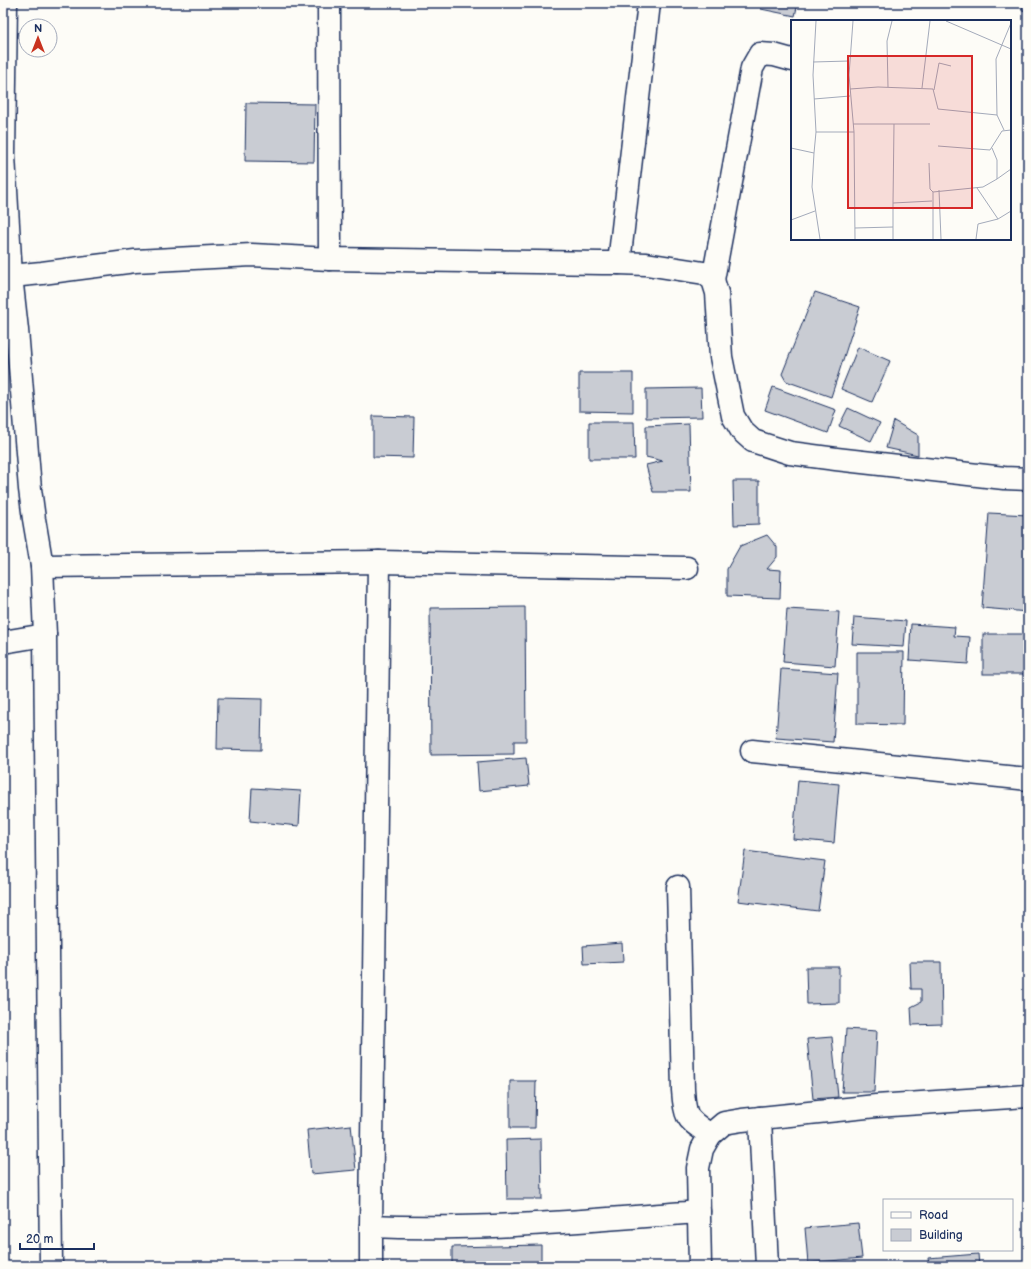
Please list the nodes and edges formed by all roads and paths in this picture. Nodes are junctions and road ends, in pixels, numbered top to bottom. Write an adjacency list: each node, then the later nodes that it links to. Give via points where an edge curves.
1 (6, 3): 4 (street)
2 (329, 3): 6 (street)
3 (649, 3): 7 (street)
4 (4, 35): 8 (street, via 4,156)
5 (791, 60): 9 (street, via 760,54 752,68)
6 (330, 259): 7 (street); 8 (street, via 252,255 135,261)
7 (619, 263): 9 (street, via 646,264 704,273)
8 (10, 276): 10 (street)
9 (713, 280): 11 (street, via 717,293 721,357 733,416 753,441 790,453)
10 (10, 330): 13 (street)
11 (1028, 479)
12 (379, 562): 13 (street); 14 (street); 24 (street)
13 (42, 566): 15 (street)
14 (687, 568)
15 (45, 635): 16 (street); 25 (street)
16 (3, 642)
17 (752, 751): 18 (street)
18 (1028, 779)
19 (678, 887): 22 (street, via 684,1107 688,1119)
20 (1028, 1096): 21 (street, via 876,1106)
21 (760, 1118): 22 (street, via 724,1123); 28 (street)
22 (710, 1135): 23 (street, via 702,1149 698,1168)
23 (699, 1212): 24 (street, via 501,1225); 27 (street)
24 (371, 1226): 26 (street)
25 (51, 1266)
26 (371, 1266)
27 (700, 1266)
28 (767, 1266)

